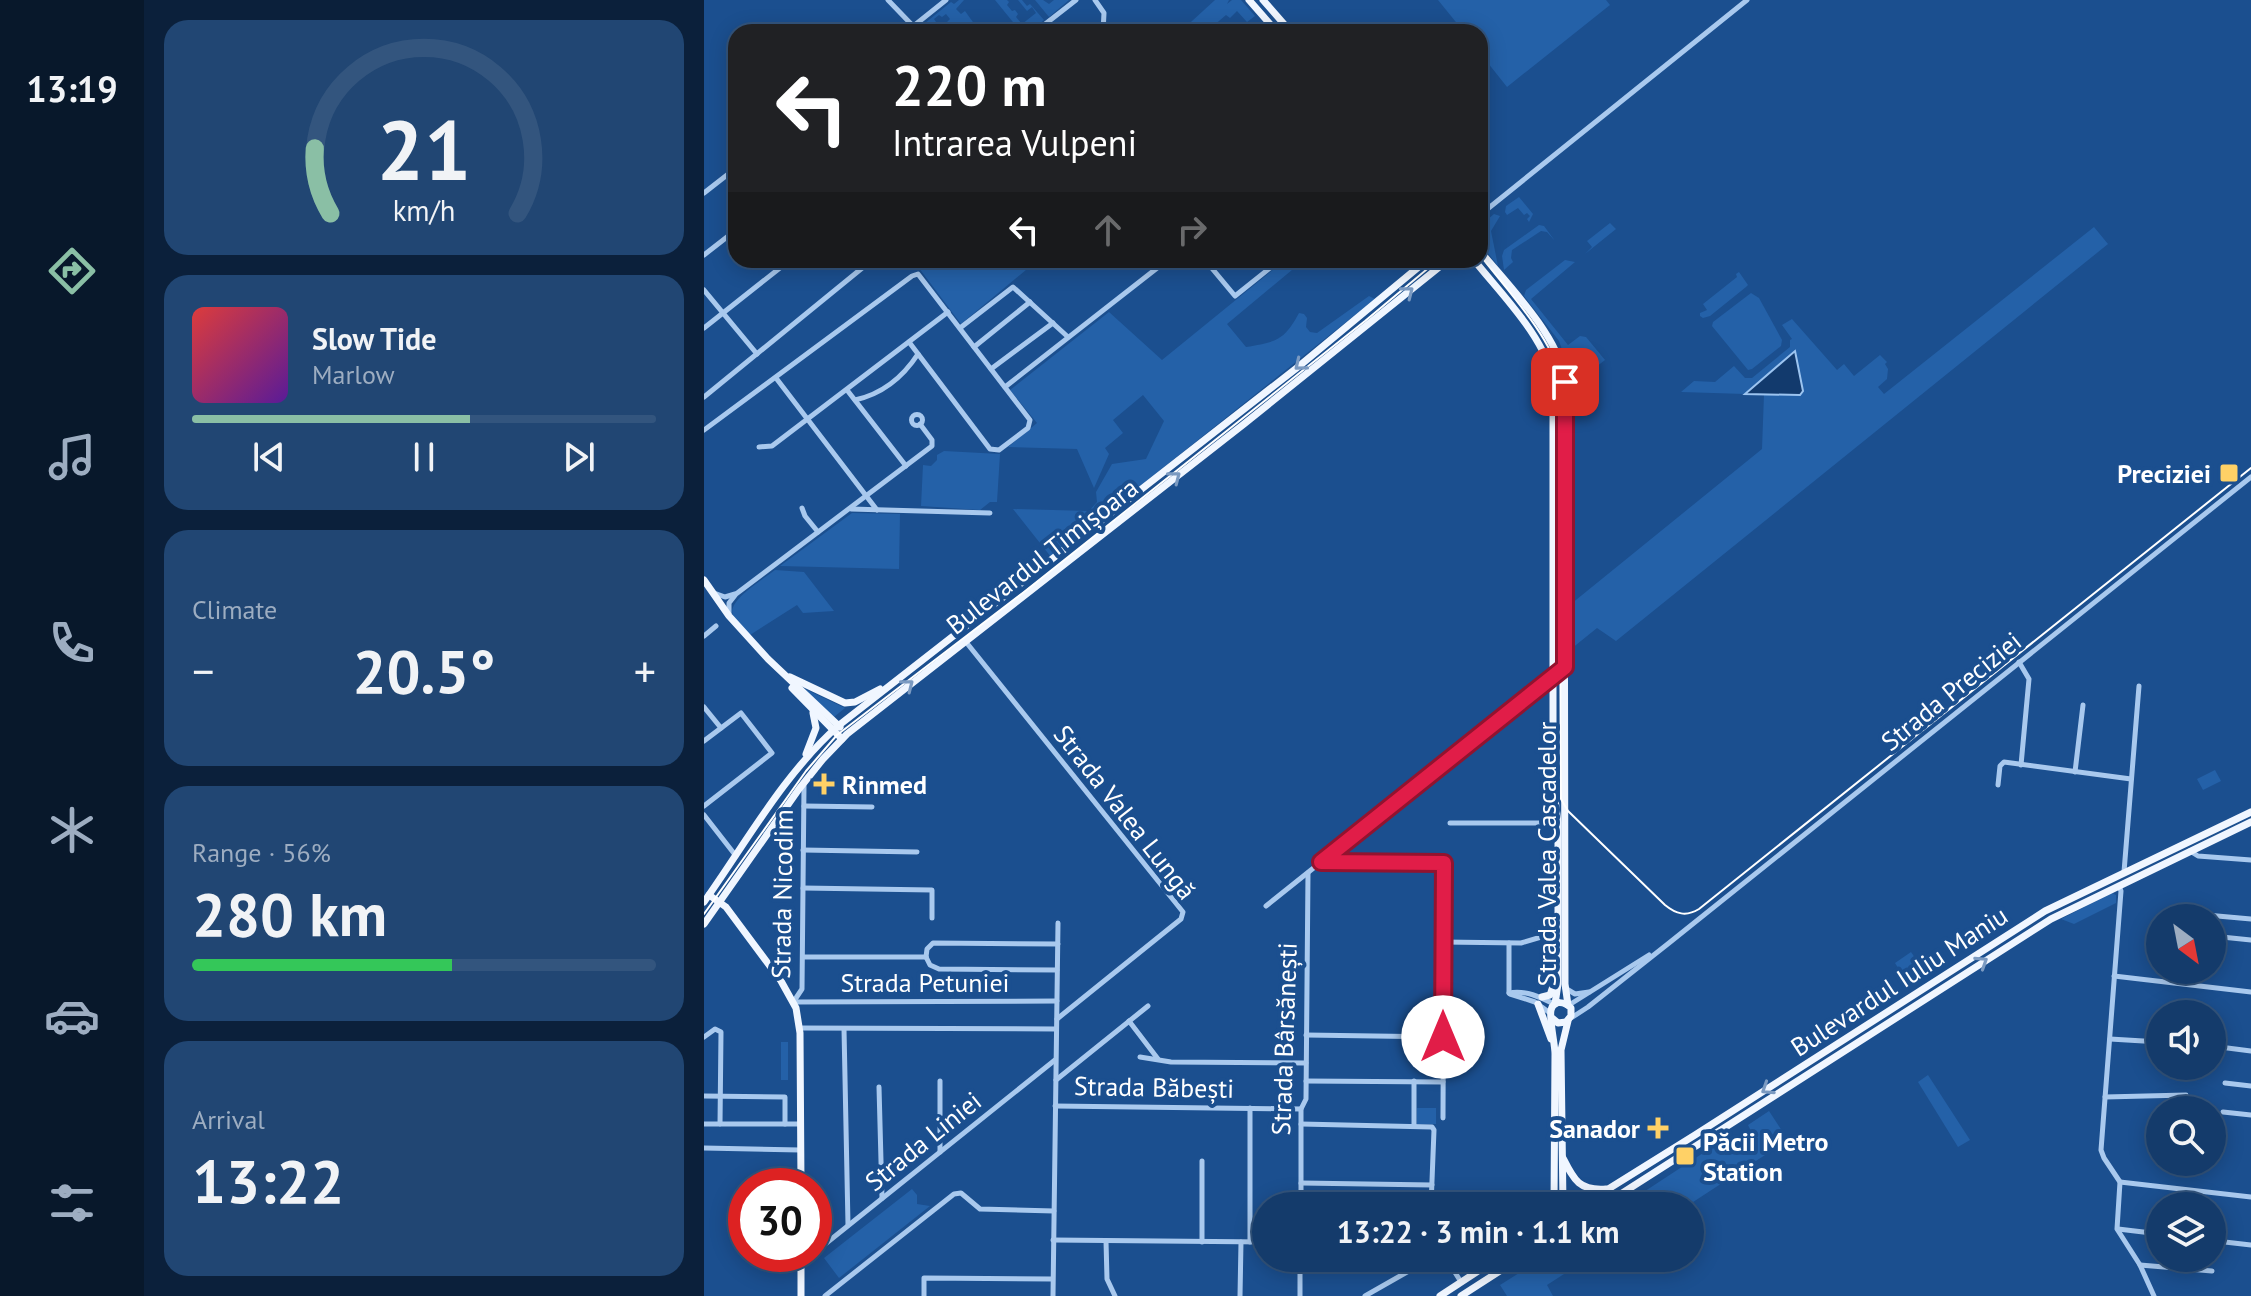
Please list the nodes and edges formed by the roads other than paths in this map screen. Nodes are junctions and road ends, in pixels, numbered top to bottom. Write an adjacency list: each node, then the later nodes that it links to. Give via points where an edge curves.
1 (888, 0): 8 (street)
2 (946, 0): 9 (street)
3 (1076, 0): 10 (street)
4 (1095, 0): 11 (street, via 1104,13)
5 (1249, 0): 12 (main road)
6 (1263, 0): 13 (main road)
7 (1747, 0): 16 (street)
8 (911, 24)
9 (916, 24)
10 (1045, 24)
11 (1103, 24)
12 (1270, 24)
13 (1284, 24)
14 (728, 174): 15 (street)
15 (704, 193)
16 (1488, 209)
17 (728, 236): 18 (street)
18 (704, 255)
19 (1488, 261): 35 (main road, Strada Valea Cascadelor)
20 (780, 268): 31 (street)
21 (862, 268): 40 (street)
22 (1157, 268): 36 (street)
23 (1212, 268): 24 (street, via 1235,296)
24 (1270, 268)
25 (1417, 268): 56 (main road, Bulevardul Timișoara, one-way to 56)
26 (1438, 268): 57 (main road, Bulevardul Timișoara, one-way to 26)
27 (1480, 268): 38 (main road, Strada Valea Cascadelor)
28 (704, 290): 31 (street)
29 (1030, 302): 32 (street); 34 (street, via 1013,287); 39 (street)
30 (948, 312): 34 (street); 37 (street); 43 (street, via 916,274)
31 (723, 313): 33 (street); 40 (street)
32 (1053, 323): 36 (street); 42 (street)
33 (704, 328)
34 (960, 328): 39 (street)
35 (1547, 335): 38 (main road); 53 (main road, Strada Valea Cascadelor, via 1564,376)
36 (1068, 337): 44 (street)
37 (909, 342): 41 (street); 45 (street)
38 (1538, 342): 52 (main road, Strada Valea Cascadelor, via 1553,382)
39 (974, 347): 42 (street)
40 (757, 354): 46 (street)
41 (918, 354): 44 (street, via 990,449 999,450 1030,423); 47 (street, via 899,378)
42 (991, 369): 44 (street)
43 (776, 378): 48 (street); 50 (street)
44 (1005, 387)
45 (847, 390): 47 (street); 48 (street)
46 (704, 397)
47 (855, 400): 54 (street)
48 (808, 420): 51 (street, via 772,446); 58 (street)
49 (920, 424): 54 (street, via 933,444)
50 (704, 430)
51 (759, 447)
52 (1553, 461): 53 (main road); 63 (main road, Strada Valea Cascadelor)
53 (1565, 461): 64 (main road, Strada Valea Cascadelor)
54 (906, 466): 58 (street)
55 (2251, 477): 73 (street, Strada Preciziei)
56 (1145, 487): 57 (main road); 76 (main road, Bulevardul Timișoara)
57 (1152, 495): 72 (main road, Bulevardul Timișoara)
58 (866, 496): 60 (street); 61 (street)
59 (802, 508): 65 (street)
60 (850, 509): 61 (street); 65 (street)
61 (877, 510): 62 (street)
62 (990, 513)
63 (1553, 522): 64 (main road); 77 (main road, Strada Valea Cascadelor)
64 (1565, 522): 74 (main road, Strada Valea Cascadelor)
65 (818, 532): 68 (street)
66 (704, 580): 67 (main road)
67 (713, 592): 68 (street); 69 (main road)
68 (736, 594): 69 (street)
69 (729, 616): 75 (main road)
70 (716, 626): 71 (street)
71 (704, 636)
72 (966, 642): 82 (main road, Bulevardul Timișoara, one-way to 72); 142 (street, Strada Valea Lungă, via 1183,912 1181,919)
73 (2019, 662): 89 (street, via 2029,682); 128 (street, Strada Preciziei)
74 (1565, 667): 77 (street); 132 (main road, Strada Valea Cascadelor)
75 (781, 673): 76 (main road, via 849,704); 83 (main road); 85 (main road)
76 (903, 676): 79 (main road, Bulevardul Timișoara)
77 (1553, 676): 101 (main road, Strada Valea Cascadelor); 107 (street)
78 (2139, 686): 91 (street)
79 (872, 700): 82 (main road); 85 (main road, Bulevardul Timișoara)
80 (2083, 705): 90 (street)
81 (704, 707): 84 (street)
82 (879, 708): 86 (main road, Bulevardul Timișoara)
83 (812, 711): 85 (main road); 88 (main road, via 815,733)
84 (721, 728): 87 (street); 94 (street, via 741,713 772,753)
85 (836, 728): 86 (main road); 88 (main road, Bulevardul Timișoara)
86 (845, 736): 92 (main road, Bulevardul Timișoara)
87 (704, 741)
88 (800, 765): 105 (main road, Bulevardul Timișoara)
89 (2021, 765): 90 (street); 93 (street, via 2002,763)
90 (2075, 772): 91 (street)
91 (2131, 779): 109 (street)
92 (804, 783): 95 (street, Strada Nicodim); 113 (main road, Bulevardul Timișoara)
93 (1998, 785)
94 (704, 806)
95 (804, 806): 96 (street); 103 (street, Strada Nicodim)
96 (872, 807)
97 (2251, 812): 102 (main road, Bulevardul Iuliu Maniu)
98 (704, 815): 105 (street)
99 (2251, 822): 102 (main road, Bulevardul Iuliu Maniu)
100 (1450, 823): 101 (street)
101 (1558, 823): 120 (main road, Strada Valea Cascadelor)
102 (2188, 847): 106 (street, via 2198,856); 109 (main road, Bulevardul Iuliu Maniu); 110 (main road, Bulevardul Iuliu Maniu)
103 (803, 850): 104 (street); 111 (street, Strada Nicodim)
104 (917, 852)
105 (736, 857): 112 (main road, Bulevardul Timișoara)
106 (2251, 860)
107 (1321, 862): 108 (street); 123 (street, via 1444,863)
108 (1308, 872): 114 (street); 148 (street, Strada Bârsănești)
109 (2124, 872): 110 (main road, Bulevardul Iuliu Maniu)
110 (2116, 881): 131 (street, via 2121,891); 193 (main road, Bulevardul Iuliu Maniu, one-way to 193, via 2053,906 2013,930); 199 (main road, Bulevardul Iuliu Maniu, one-way to 110)
111 (803, 888): 116 (street, via 932,890); 126 (street, Strada Nicodim)
112 (707, 898): 113 (main road)
113 (720, 902): 119 (main road, Bulevardul Timișoara); 137 (main road)
114 (1266, 906)
115 (2226, 917): 117 (street)
116 (932, 918)
117 (2251, 919)
118 (1058, 923): 125 (street)
119 (704, 924)
120 (1558, 932): 124 (street); 129 (main road, Strada Valea Cascadelor)
121 (2226, 937): 122 (street)
122 (2251, 940)
123 (1443, 942): 124 (street); 150 (street)
124 (1509, 943): 136 (street, via 1509,993)
125 (1058, 944): 127 (street, via 933,943); 130 (street)
126 (802, 957): 127 (street); 137 (street, Strada Nicodim, via 802,989)
127 (926, 957): 130 (street, via 939,969)
128 (1648, 957): 133 (street, Strada Preciziei); 143 (street, Strada Preciziei)
129 (1558, 966): 136 (main road, via 1551,992); 138 (main road, Strada Valea Cascadelor)
130 (1057, 970): 135 (street)
131 (2114, 976): 134 (street); 151 (street)
132 (1565, 988): 133 (street, via 1575,994); 139 (main road, Strada Valea Cascadelor)
133 (1594, 991): 139 (street, Strada Preciziei)
134 (2251, 992)
135 (1057, 1001): 137 (street, Strada Petuniei); 142 (street)
136 (1540, 1001): 138 (street); 141 (street); 154 (main road)
137 (794, 1002): 145 (main road)
138 (1555, 1004): 139 (main road); 141 (main road)
139 (1568, 1005): 143 (main road)
140 (1148, 1006): 144 (street)
141 (1551, 1016): 143 (main road, via 1561,1023); 154 (main road, Strada Valea Cascadelor)
142 (1057, 1019): 147 (street)
143 (1569, 1020): 187 (main road, Strada Valea Cascadelor, via 1561,1050)
144 (1129, 1021): 158 (street); 161 (street)
145 (800, 1028): 146 (street); 181 (main road)
146 (844, 1029): 147 (street); 203 (street)
147 (1056, 1029): 157 (street)
148 (1306, 1035): 150 (street); 159 (street, Strada Bârsănești)
149 (704, 1037): 170 (street, via 715,1029 721,1032)
150 (1443, 1037): 164 (street)
151 (2110, 1039): 152 (street); 171 (street)
152 (2146, 1041)
153 (2226, 1048): 155 (street)
154 (1555, 1049): 196 (main road, Strada Valea Cascadelor)
155 (2251, 1051)
156 (1140, 1057): 158 (street)
157 (1056, 1059): 161 (street); 186 (street, Strada Liniei)
158 (1159, 1060): 159 (street)
159 (1306, 1063): 162 (street, Strada Bârsănești)
160 (940, 1081): 186 (street)
161 (1056, 1081): 172 (street)
162 (1306, 1081): 163 (street); 174 (street, Strada Bârsănești)
163 (1414, 1081): 164 (street); 183 (street)
164 (1443, 1082): 177 (street)
165 (2225, 1083): 166 (street)
166 (2251, 1086)
167 (879, 1087): 201 (street)
168 (2186, 1095): 171 (street)
169 (704, 1096): 170 (street)
170 (720, 1096): 179 (street); 180 (street, via 785,1097)
171 (2105, 1097): 190 (street, via 2101,1153)
172 (1055, 1106): 173 (street, Strada Băbești); 202 (street)
173 (1250, 1108): 174 (street, Strada Băbești); 211 (street)
174 (1301, 1109): 182 (street, Strada Bârsănești)
175 (2226, 1112): 176 (street)
176 (2251, 1115)
177 (1443, 1118)
178 (704, 1124): 179 (street)
179 (720, 1124): 180 (street)
180 (785, 1124): 181 (street)
181 (800, 1124): 185 (main road)
182 (1301, 1124): 183 (street); 191 (street, Strada Bârsănești)
183 (1414, 1126): 192 (street, via 1434,1130)
184 (704, 1148): 185 (street)
185 (800, 1150): 189 (main road)
186 (940, 1153): 201 (street, Strada Liniei)
187 (1562, 1156): 193 (main road, via 1583,1186); 197 (main road, Strada Valea Cascadelor)
188 (1202, 1161): 209 (street)
189 (800, 1168)
190 (2120, 1182): 200 (street); 204 (street)
191 (1301, 1183): 192 (street); 194 (street, Strada Bârsănești)
192 (1432, 1185): 195 (street)
193 (1610, 1189): 198 (main road, Bulevardul Iuliu Maniu)
194 (1301, 1192)
195 (1432, 1192)
196 (1554, 1192)
197 (1563, 1192)
198 (1605, 1192)
199 (1624, 1192)
200 (2251, 1197)
201 (882, 1199): 203 (street, Strada Liniei)
202 (1054, 1211): 207 (street); 225 (street, via 980,1209 961,1193 954,1194)
203 (848, 1226): 206 (street, Strada Liniei)
204 (2117, 1229): 205 (street); 214 (street)
205 (2146, 1232)
206 (832, 1239)
207 (1053, 1240): 208 (street); 222 (street)
208 (1106, 1241): 209 (street); 228 (street, via 1107,1279)
209 (1202, 1242): 210 (street)
210 (1241, 1242): 211 (street); 229 (street)
211 (1250, 1242)
212 (2226, 1242): 213 (street)
213 (2251, 1245)
214 (2140, 1265): 215 (street); 234 (street)
215 (2146, 1266)
216 (801, 1272): 224 (main road)
217 (1300, 1272): 230 (street)
218 (1408, 1272): 231 (street)
219 (1455, 1272): 223 (street)
220 (1476, 1272): 223 (main road)
221 (1498, 1272): 233 (main road)
222 (1053, 1279): 226 (street, via 924,1278); 227 (street)
223 (1461, 1282): 232 (main road)
224 (801, 1296)
225 (825, 1296)
226 (924, 1296)
227 (1053, 1296)
228 (1115, 1296)
229 (1240, 1296)
230 (1300, 1296)
231 (1365, 1296)
232 (1440, 1296)
233 (1461, 1296)
234 (2154, 1296)

